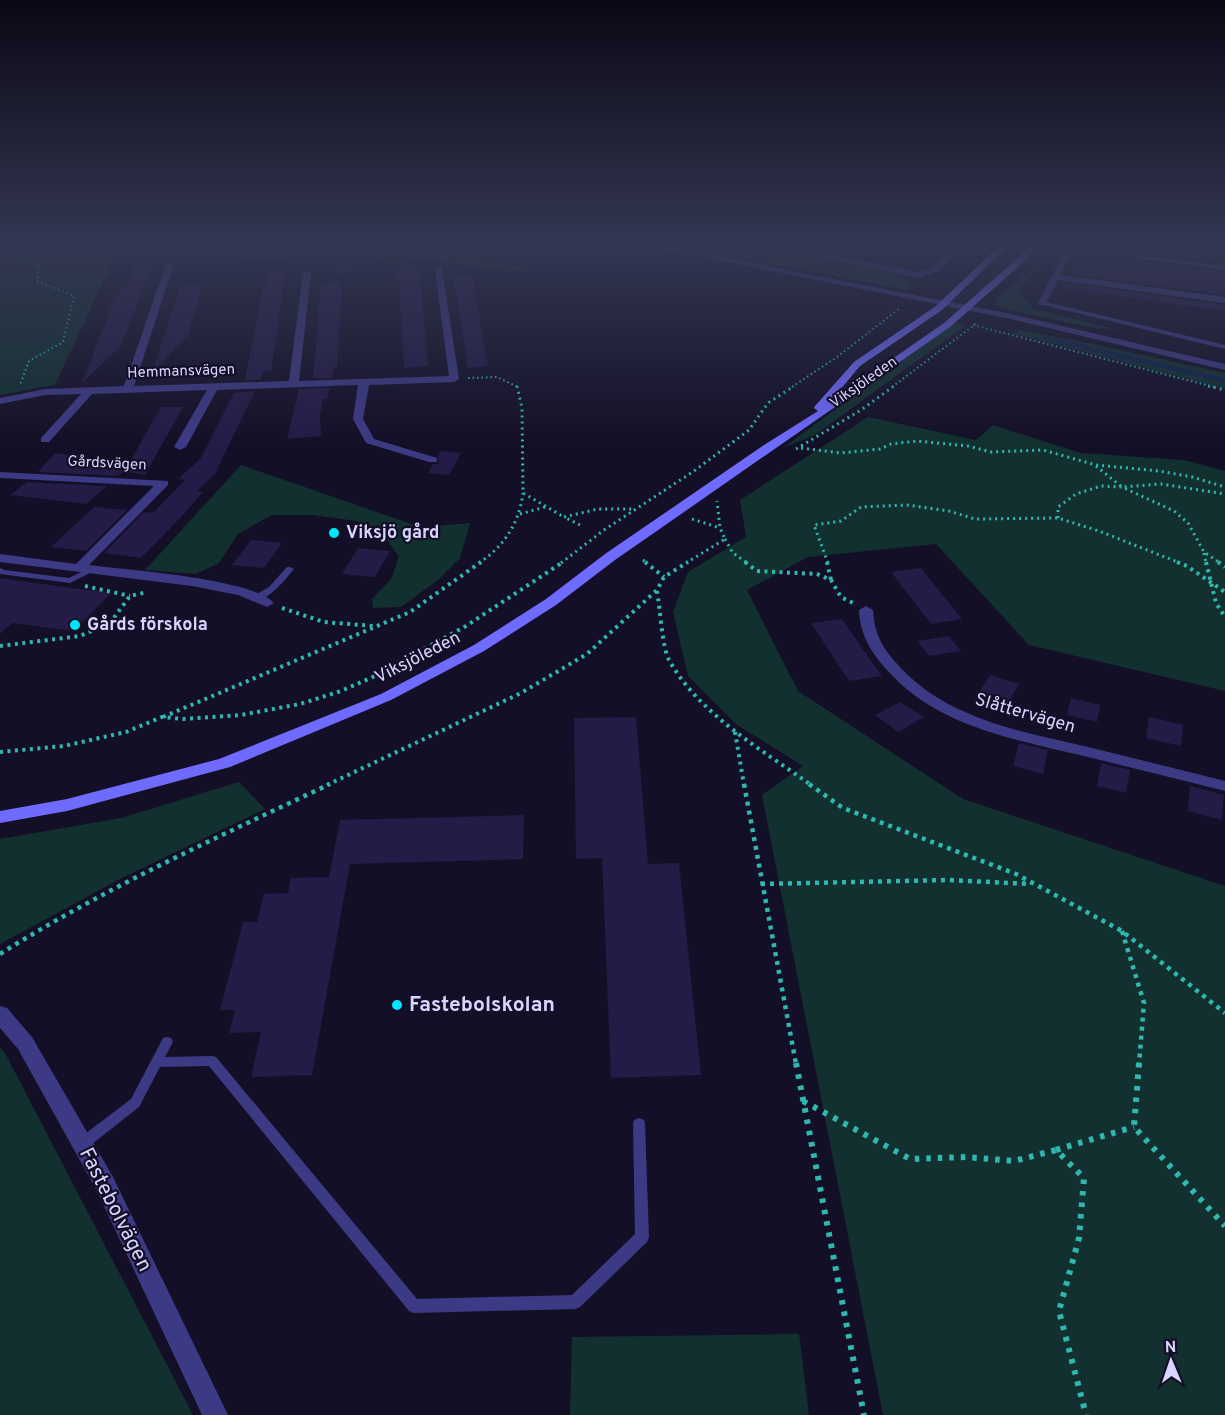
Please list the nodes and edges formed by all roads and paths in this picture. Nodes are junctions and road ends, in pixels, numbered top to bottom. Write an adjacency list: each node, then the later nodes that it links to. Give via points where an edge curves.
1 (70, 312): 23 (path, via 63,342 29,361)
2 (154, 312): 20 (street)
3 (302, 312): 18 (street)
4 (445, 312): 16 (street)
5 (895, 312): 39 (path, via 768,403 749,430)
6 (914, 312): 11 (path)
7 (933, 312): 11 (main road, Viksjöleden)
8 (965, 312): 12 (main road, Viksjöleden)
9 (971, 312): 15 (street)
10 (1080, 312): 14 (lane)
11 (929, 315): 25 (main road, Viksjöleden, via 857,364)
12 (954, 320): 13 (path); 25 (main road, Viksjöleden)
13 (974, 325): 22 (path); 28 (path, via 861,410)
14 (1225, 347)
15 (1225, 368)
16 (454, 379): 17 (street, Hemmansvägen); 35 (path, via 497,377 518,386)
17 (364, 382): 18 (street, Hemmansvägen); 30 (street, via 358,419 370,441)
18 (294, 383): 19 (street, Hemmansvägen)
19 (214, 386): 20 (street, Hemmansvägen); 27 (street)
20 (128, 389): 21 (street, Hemmansvägen)
21 (90, 390): 23 (street, Hemmansvägen); 26 (street)
22 (1225, 390)
23 (15, 397): 24 (street, Hemmansvägen)
24 (0, 401)
25 (803, 426): 75 (main road, Viksjöleden, via 610,557 551,602 479,648 386,697 224,763 67,806)
26 (45, 440)
27 (180, 447)
28 (798, 448): 29 (path); 31 (path, via 840,453 917,441 991,452 1043,450)
29 (789, 453)
30 (433, 460)
31 (1096, 465): 33 (path); 34 (path, via 1159,471)
32 (0, 475): 55 (street, Gårdsvägen, via 165,483)
33 (1122, 487): 36 (path, via 1181,486); 45 (path, via 1101,486 1076,494 1058,507); 51 (path, via 1174,511 1188,523)
34 (1225, 487)
35 (523, 493): 38 (path); 41 (path)
36 (1225, 494)
37 (724, 496): 49 (path, via 717,500)
38 (546, 506): 41 (path); 42 (path)
39 (634, 509): 40 (path); 42 (path, via 589,509)
40 (629, 513): 43 (path); 46 (path)
41 (520, 514): 69 (path, via 495,552 410,612)
42 (564, 517): 47 (path)
43 (640, 518)
44 (688, 518): 49 (path)
45 (1058, 518): 59 (path, via 975,519 907,505 861,507 841,521 814,525); 61 (path, via 1186,566)
46 (614, 523): 48 (path); 71 (path, via 484,615 419,653 340,691 300,704 241,715)
47 (580, 525)
48 (620, 525)
49 (720, 528): 50 (path)
50 (725, 539): 58 (path); 59 (path, via 733,553 757,571 817,574)
51 (1204, 552): 54 (path); 61 (path)
52 (0, 558): 55 (street)
53 (644, 560): 58 (path)
54 (1225, 567)
55 (85, 569): 60 (lane); 66 (street, via 192,582 242,592)
56 (290, 569): 66 (lane)
57 (0, 570): 60 (lane)
58 (664, 577): 62 (path)
59 (831, 580): 67 (path, via 842,597)
60 (70, 581): 65 (path)
61 (1211, 583): 64 (path); 68 (path, via 1216,603)
62 (657, 590): 72 (path, via 668,658 701,702); 79 (path, via 587,654 521,693 182,854 46,925)
63 (157, 591): 65 (path)
64 (1225, 592)
65 (130, 596): 70 (path, via 110,622 80,636)
66 (261, 601): 69 (path, via 324,622)
67 (866, 610): 74 (street, Slåttervägen, via 866,631 894,671 907,684 966,719)
68 (1225, 616)
69 (375, 626): 71 (path)
70 (0, 646)
71 (162, 717): 73 (path, via 126,732 64,746)
72 (735, 731): 76 (path); 77 (path, via 843,808)
73 (0, 752)
74 (1225, 786)
75 (0, 817)
76 (761, 884): 77 (path, via 948,880); 84 (path)
77 (1034, 884): 78 (path)
78 (1122, 931): 80 (path); 86 (path, via 1144,1003)
79 (0, 954)
80 (1225, 1013)
81 (0, 1014): 87 (street, Fastebolvägen, via 25,1042)
82 (167, 1042): 83 (lane)
83 (156, 1062): 85 (lane, via 212,1061 414,1306 575,1302 642,1238); 87 (lane, via 135,1102)
84 (802, 1100): 88 (path, via 910,1159 966,1157 1014,1161); 91 (path)
85 (639, 1124)
86 (1134, 1127): 88 (path); 89 (path)
87 (82, 1144): 90 (street, Fastebolvägen, via 105,1184)
88 (1056, 1150): 92 (path, via 1084,1178 1079,1238 1059,1311)
89 (1225, 1226)
90 (215, 1415)
91 (864, 1415)
92 (1086, 1415)

